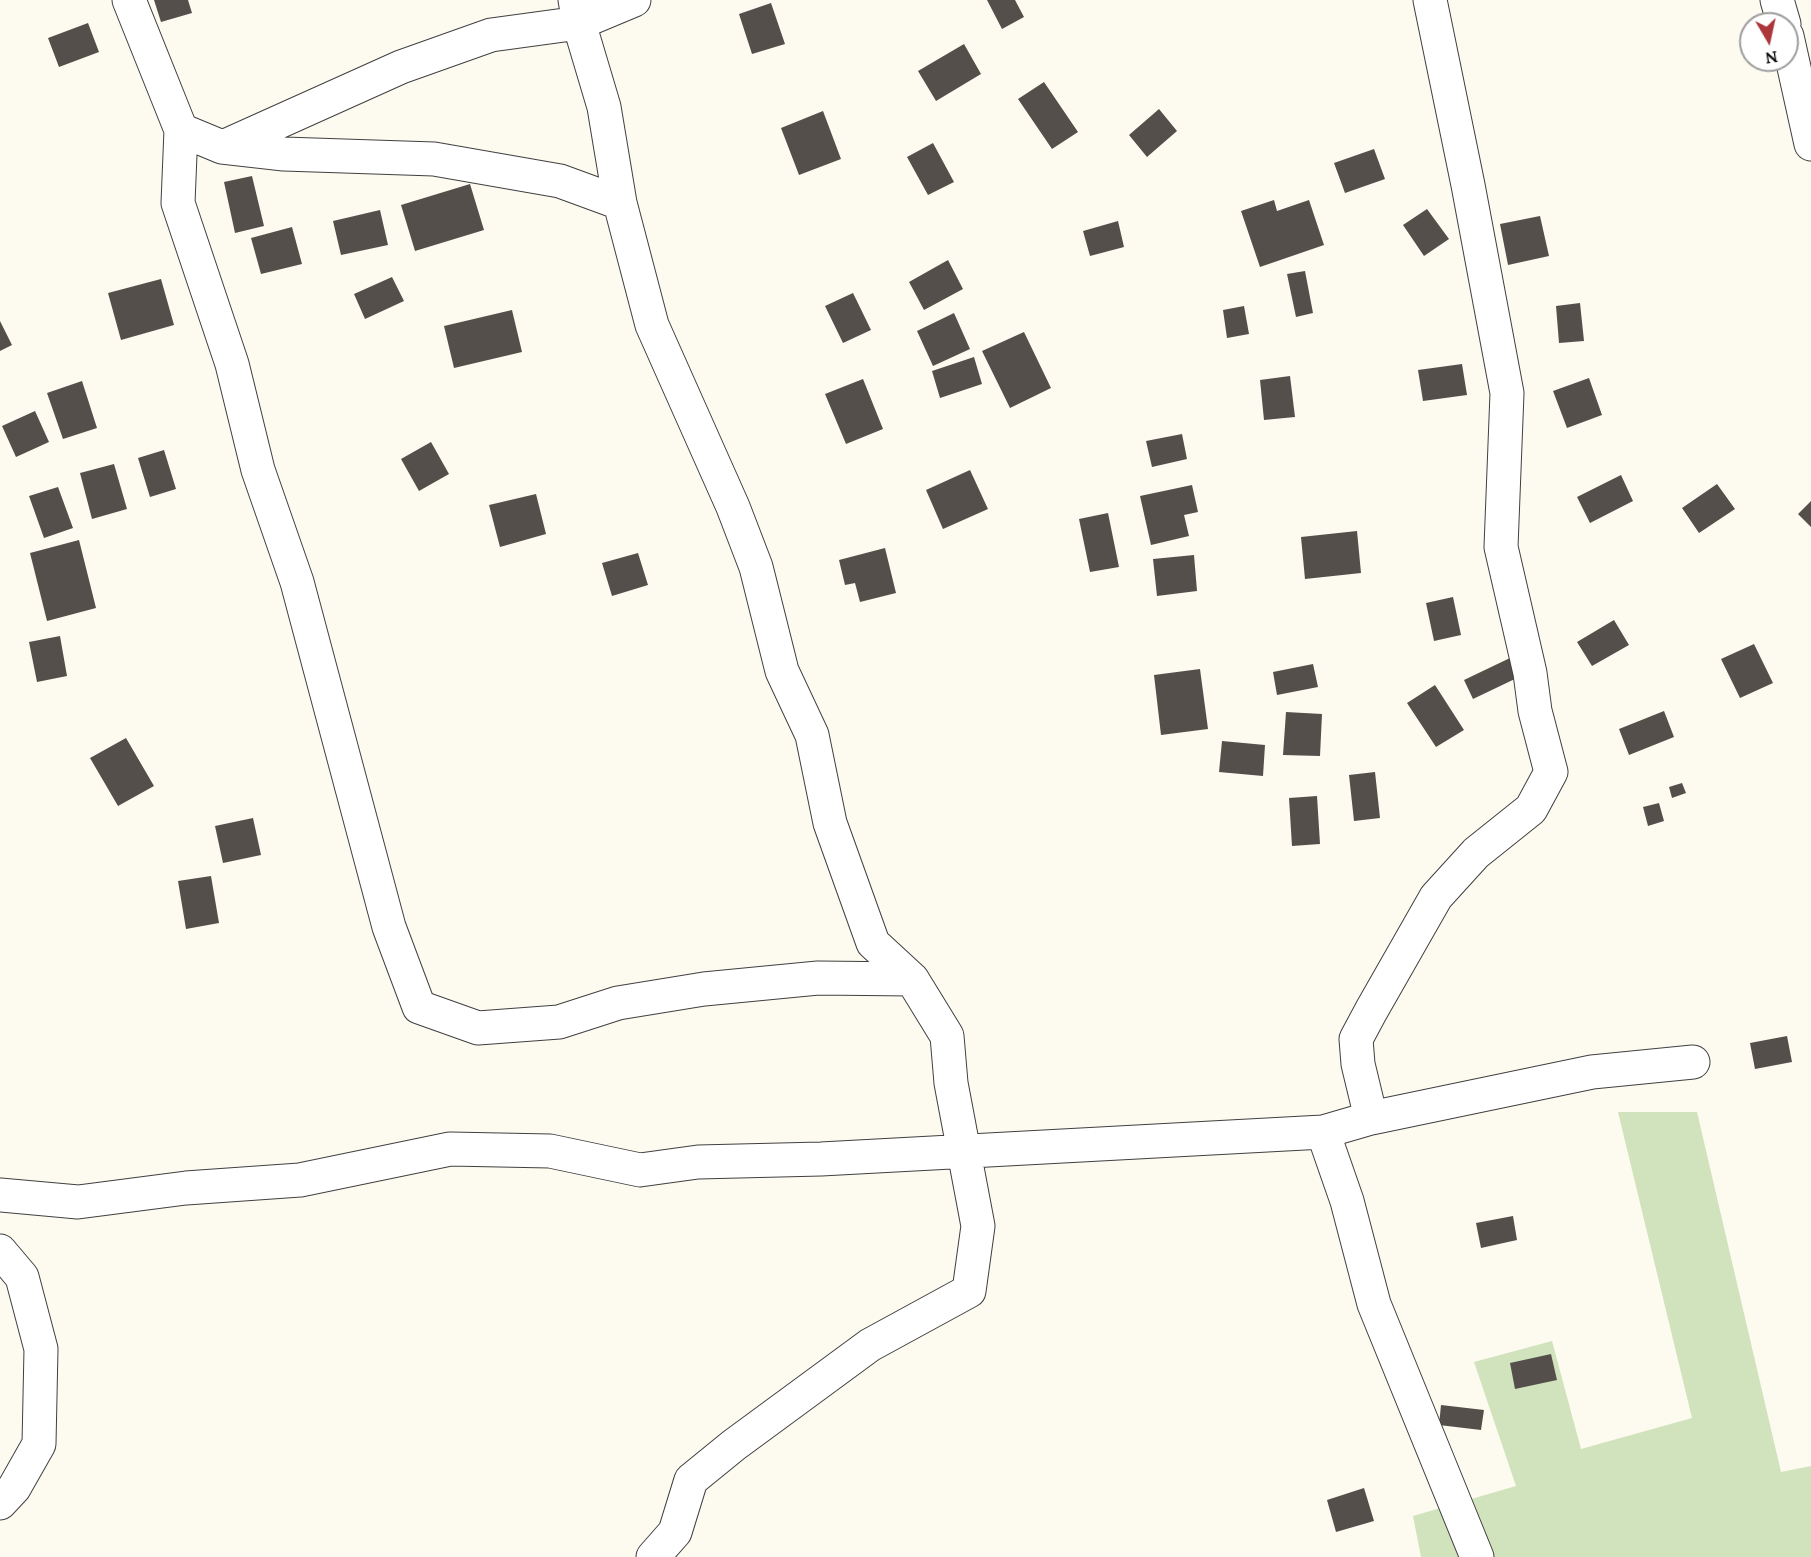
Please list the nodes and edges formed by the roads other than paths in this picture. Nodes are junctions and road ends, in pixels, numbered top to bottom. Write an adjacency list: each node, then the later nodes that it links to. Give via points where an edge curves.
1 (129, 0): 6 (street)
2 (634, 0): 4 (street)
3 (1430, 0): 12 (street, via 1507,393 1501,547 1551,772 1531,809 1476,854 1436,897 1356,1039)
4 (577, 12): 8 (street, via 480,39 401,67); 9 (street, via 604,107)
5 (1795, 72): 7 (street)
6 (181, 130): 8 (street); 10 (street, via 178,203 232,364 258,470 297,582 389,927 419,1007 478,1028 559,1022 618,1003 705,989 818,978)
7 (1811, 144)
8 (222, 147): 9 (street, via 284,154 434,159 560,181)
9 (620, 203): 10 (street, via 652,325 756,567 782,671 812,735 830,823 873,943)
10 (912, 979): 14 (street, via 947,1036)
11 (1693, 1062): 12 (street, via 1592,1072)
12 (1371, 1118): 13 (street)
13 (1323, 1132): 14 (street); 19 (street, via 1347,1201 1374,1304)
14 (963, 1151): 15 (street, via 710,1162 640,1170 550,1151 450,1149 300,1180 186,1188 78,1202); 18 (street, via 978,1226 969,1291 870,1345 691,1480 675,1532)
15 (0, 1195)
16 (0, 1251): 17 (street, via 22,1277 41,1349 39,1444 14,1488)
17 (0, 1503)
18 (653, 1557)
19 (1477, 1557)

